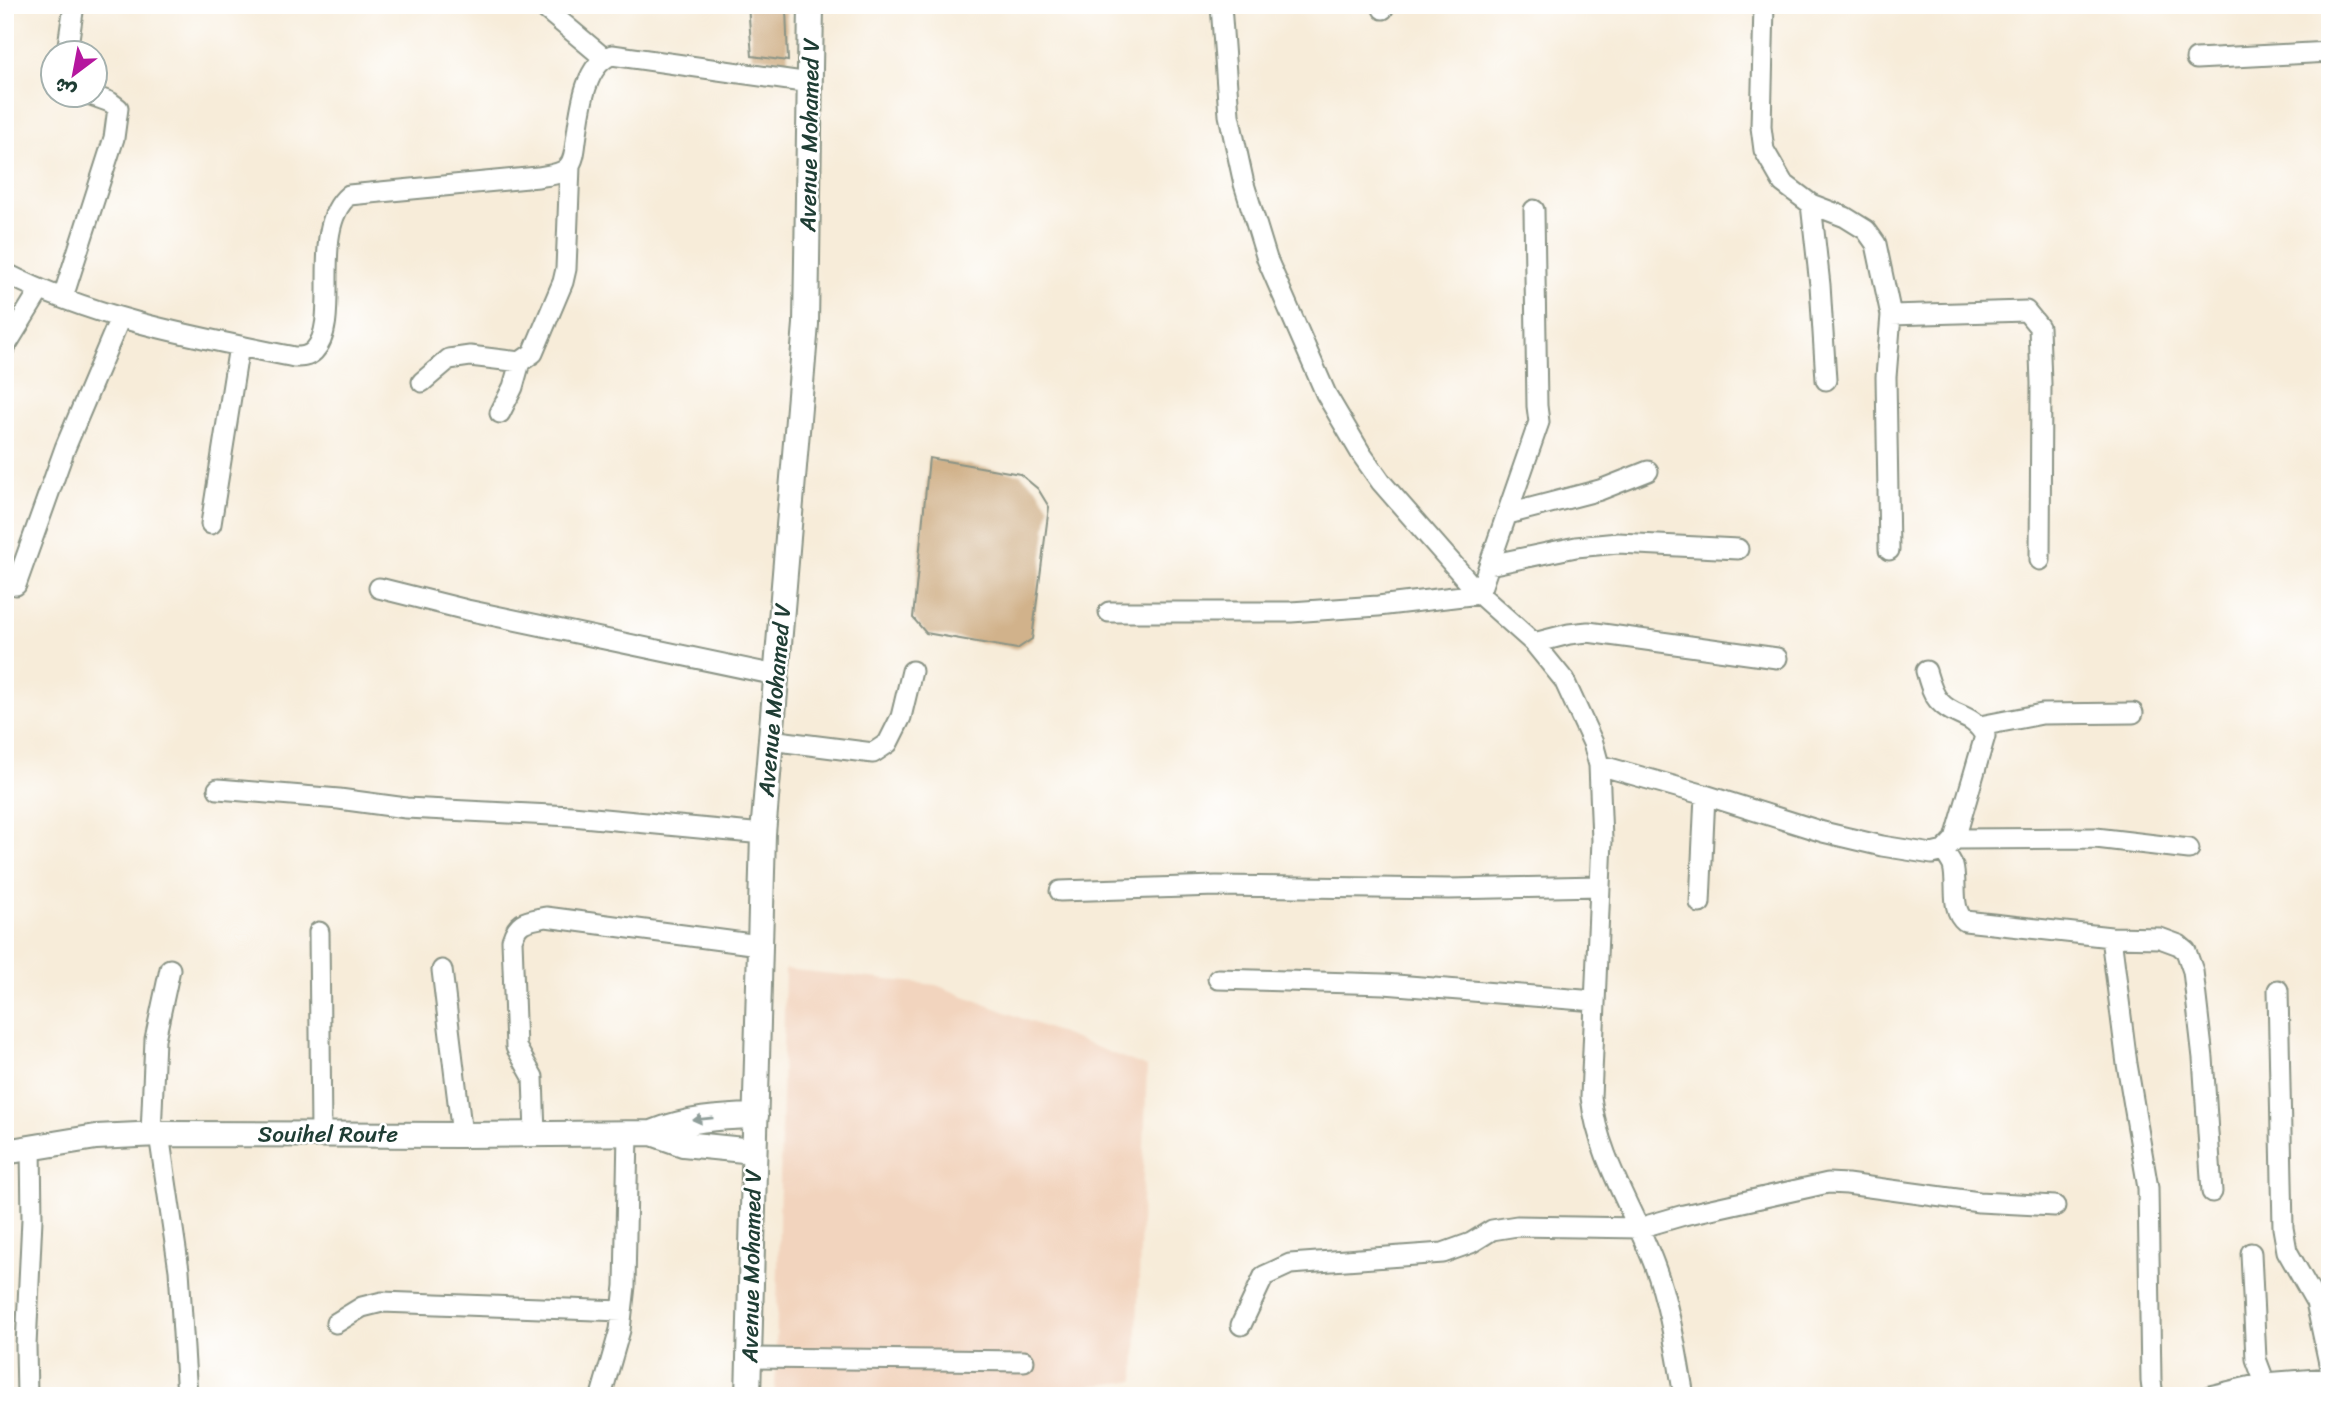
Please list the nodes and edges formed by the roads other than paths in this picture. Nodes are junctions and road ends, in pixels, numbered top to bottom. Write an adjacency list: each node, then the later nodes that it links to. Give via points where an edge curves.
1 (74, 5): 6 (street)
2 (541, 5): 8 (street)
3 (811, 5): 10 (main road, Avenue Mohamed V)
4 (1221, 5): 35 (street, via 1229,115 1244,184 1267,260 1320,382 1381,482)
5 (1764, 5): 13 (street, via 1764,150 1783,183)
6 (69, 38)
7 (2330, 52): 9 (street)
8 (604, 58): 10 (street, via 612,55); 12 (street, via 590,76)
9 (2196, 59)
10 (810, 83): 41 (main road, Avenue Mohamed V, via 806,324)
11 (108, 101): 17 (street, via 118,108 114,138)
12 (570, 166): 20 (street, via 561,173 538,177 349,195 335,212 330,231 325,325 314,351 294,357); 22 (street, via 564,282 533,353)
13 (1811, 204): 18 (street, via 1866,230 1876,244); 23 (street)
14 (1534, 210): 27 (street, via 1539,422)
15 (5, 273): 16 (street)
16 (40, 290): 17 (street); 21 (street)
17 (62, 297): 19 (street)
18 (1891, 315): 30 (street, via 1886,377); 31 (street, via 2026,311 2039,327)
19 (120, 318): 20 (street); 33 (street, via 65,449)
20 (239, 346): 28 (street)
21 (5, 347)
22 (520, 362): 24 (street, via 470,356 449,359); 25 (street)
23 (1826, 380)
24 (422, 382)
25 (500, 413)
26 (1648, 471): 27 (street, via 1600,490)
27 (1508, 514): 32 (street)
28 (211, 524)
29 (1738, 550): 32 (street, via 1618,543)
30 (1889, 550)
31 (2040, 560)
32 (1489, 565): 35 (street)
33 (16, 585)
34 (379, 587): 41 (street)
35 (1479, 594): 36 (street, via 1290,612); 37 (street)
36 (1109, 612)
37 (1534, 643): 38 (street, via 1588,632); 45 (street, via 1564,680)
38 (1777, 659)
39 (912, 671): 44 (street, via 901,717 888,743 873,753)
40 (1926, 671): 43 (street, via 1940,702)
41 (776, 675): 44 (main road, Avenue Mohamed V)
42 (2133, 713): 43 (street, via 2042,714)
43 (1980, 726): 49 (street, via 1984,742)
44 (771, 740): 48 (main road, Avenue Mohamed V)
45 (1599, 765): 47 (street); 51 (street)
46 (218, 789): 48 (street)
47 (1705, 795): 49 (street, via 1882,846 1932,854); 53 (street)
48 (763, 834): 56 (main road, Avenue Mohamed V)
49 (1950, 845): 50 (street, via 2096,838); 55 (street, via 1956,909 1965,921)
50 (2189, 849)
51 (1600, 886): 52 (street, via 1216,886); 61 (street)
52 (1060, 891)
53 (1700, 903)
54 (319, 932): 65 (street)
55 (2111, 937): 71 (street, via 2169,940 2179,944 2190,960 2203,1058); 88 (street, via 2148,1188)
56 (759, 946): 62 (main road, Avenue Mohamed V); 66 (street, via 546,917 522,923 512,940 515,1031 518,1051 534,1082)
57 (170, 968): 64 (street, via 155,1039)
58 (442, 970): 67 (street)
59 (1218, 979): 61 (street, via 1384,984)
60 (2278, 989): 80 (street, via 2283,1228 2287,1251 2316,1302)
61 (1595, 1001): 73 (street, via 1594,1121 1601,1147)
62 (756, 1116): 63 (main road, one-way to 63, via 702,1118); 69 (main road, Avenue Mohamed V)
63 (640, 1132): 66 (main road, Souihel Route); 69 (main road, via 683,1144); 75 (street)
64 (155, 1134): 65 (main road, Souihel Route); 68 (main road, Souihel Route); 84 (street, via 179,1270)
65 (321, 1134): 67 (main road, Souihel Route)
66 (536, 1134): 67 (main road, Souihel Route)
67 (462, 1135)
68 (31, 1147): 70 (main road, Souihel Route); 83 (street)
69 (754, 1151): 78 (main road, Avenue Mohamed V)
70 (5, 1152)
71 (2212, 1192)
72 (2055, 1206): 73 (street, via 1979,1202 1828,1183)
73 (1639, 1228): 77 (street, via 1517,1226 1492,1230 1443,1253 1290,1264 1264,1276); 87 (street, via 1667,1302)
74 (2251, 1253): 82 (street, via 2256,1359)
75 (622, 1311): 76 (street, via 382,1302 362,1307); 85 (street)
76 (336, 1323)
77 (1241, 1325)
78 (749, 1358): 79 (street); 86 (main road, Avenue Mohamed V)
79 (1024, 1362)
80 (2330, 1368)
81 (2330, 1378): 82 (street)
82 (2265, 1383): 89 (street)
83 (27, 1396)
84 (187, 1396)
85 (601, 1396)
86 (748, 1396)
87 (1684, 1396)
88 (2153, 1396)
89 (2210, 1396)

